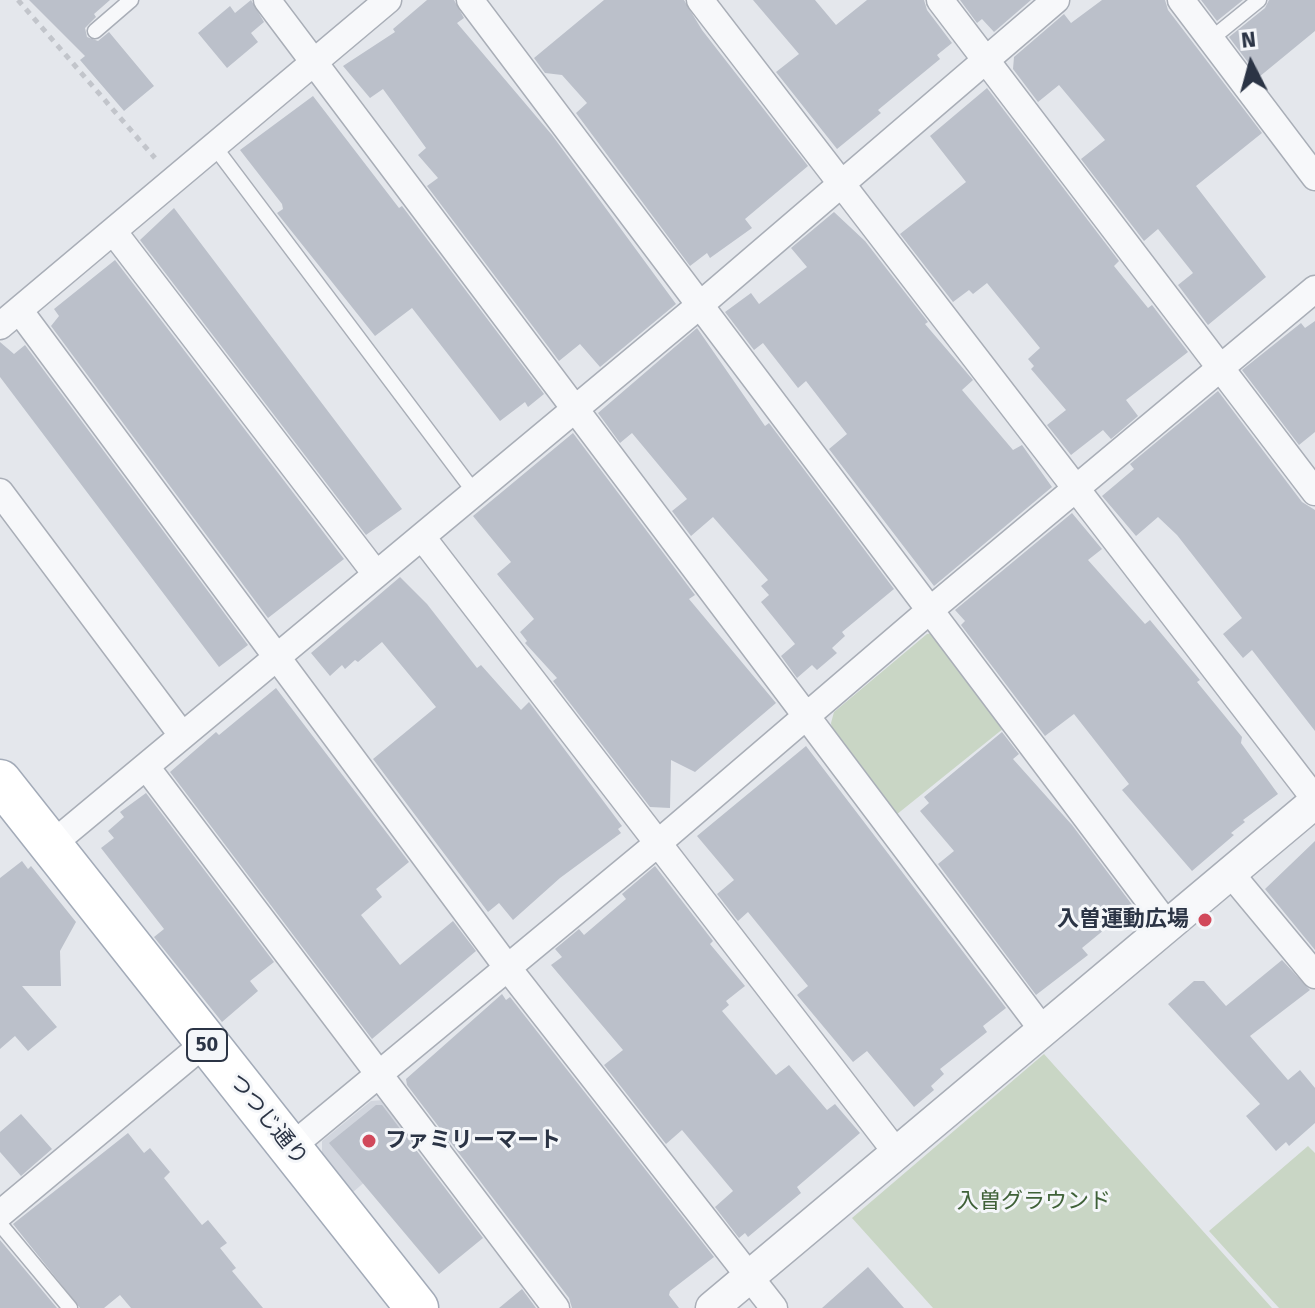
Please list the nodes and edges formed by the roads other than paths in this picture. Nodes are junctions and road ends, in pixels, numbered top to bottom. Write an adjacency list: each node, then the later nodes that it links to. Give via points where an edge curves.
1 (131, 0): 10 (lane)
2 (267, 0): 13 (street)
3 (388, 0): 13 (street)
4 (470, 0): 19 (street)
5 (700, 0): 16 (street)
6 (940, 0): 12 (street)
7 (1056, 0): 12 (street)
8 (1181, 0): 11 (street)
9 (1259, 0): 11 (lane)
10 (95, 31)
11 (1211, 39): 15 (street)
12 (985, 59): 16 (street); 21 (street)
13 (313, 62): 14 (street); 22 (street)
14 (214, 146): 17 (street); 26 (lane)
15 (1315, 177)
16 (843, 184): 19 (street); 23 (street)
17 (113, 231): 20 (street); 28 (street)
18 (1315, 289): 21 (street)
19 (700, 305): 22 (street); 29 (street)
20 (10, 318): 30 (street)
21 (1219, 366): 23 (street); 25 (street)
22 (574, 408): 26 (street); 31 (street)
23 (1074, 488): 29 (street); 35 (street)
24 (0, 492): 32 (street)
25 (1315, 492)
26 (475, 493): 27 (street)
27 (422, 537): 28 (street); 36 (street)
28 (376, 574): 30 (street)
29 (929, 611): 31 (street); 39 (street)
30 (278, 658): 32 (street); 40 (street)
31 (808, 716): 36 (street); 42 (street)
32 (182, 735): 33 (street)
33 (147, 768): 37 (street); 44 (street)
34 (0, 781): 37 (main road, つつじ通り / 50)
35 (1315, 800): 38 (street)
36 (657, 844): 40 (street); 46 (street)
37 (50, 846): 43 (main road, つつじ通り / 50)
38 (1231, 874): 39 (street); 41 (street)
39 (1168, 926): 42 (street)
40 (507, 967): 44 (street); 49 (street)
41 (1315, 975)
42 (1042, 1029): 46 (street)
43 (205, 1043): 45 (main road, つつじ通り / 50); 47 (street)
44 (378, 1075): 45 (street); 52 (street)
45 (291, 1147): 51 (main road, つつじ通り / 50)
46 (896, 1152): 49 (street)
47 (0, 1214)
48 (0, 1224): 50 (lane)
49 (747, 1278): 53 (street); 54 (street)
50 (70, 1308)
51 (417, 1308)
52 (556, 1308)
53 (712, 1308)
54 (774, 1308)

